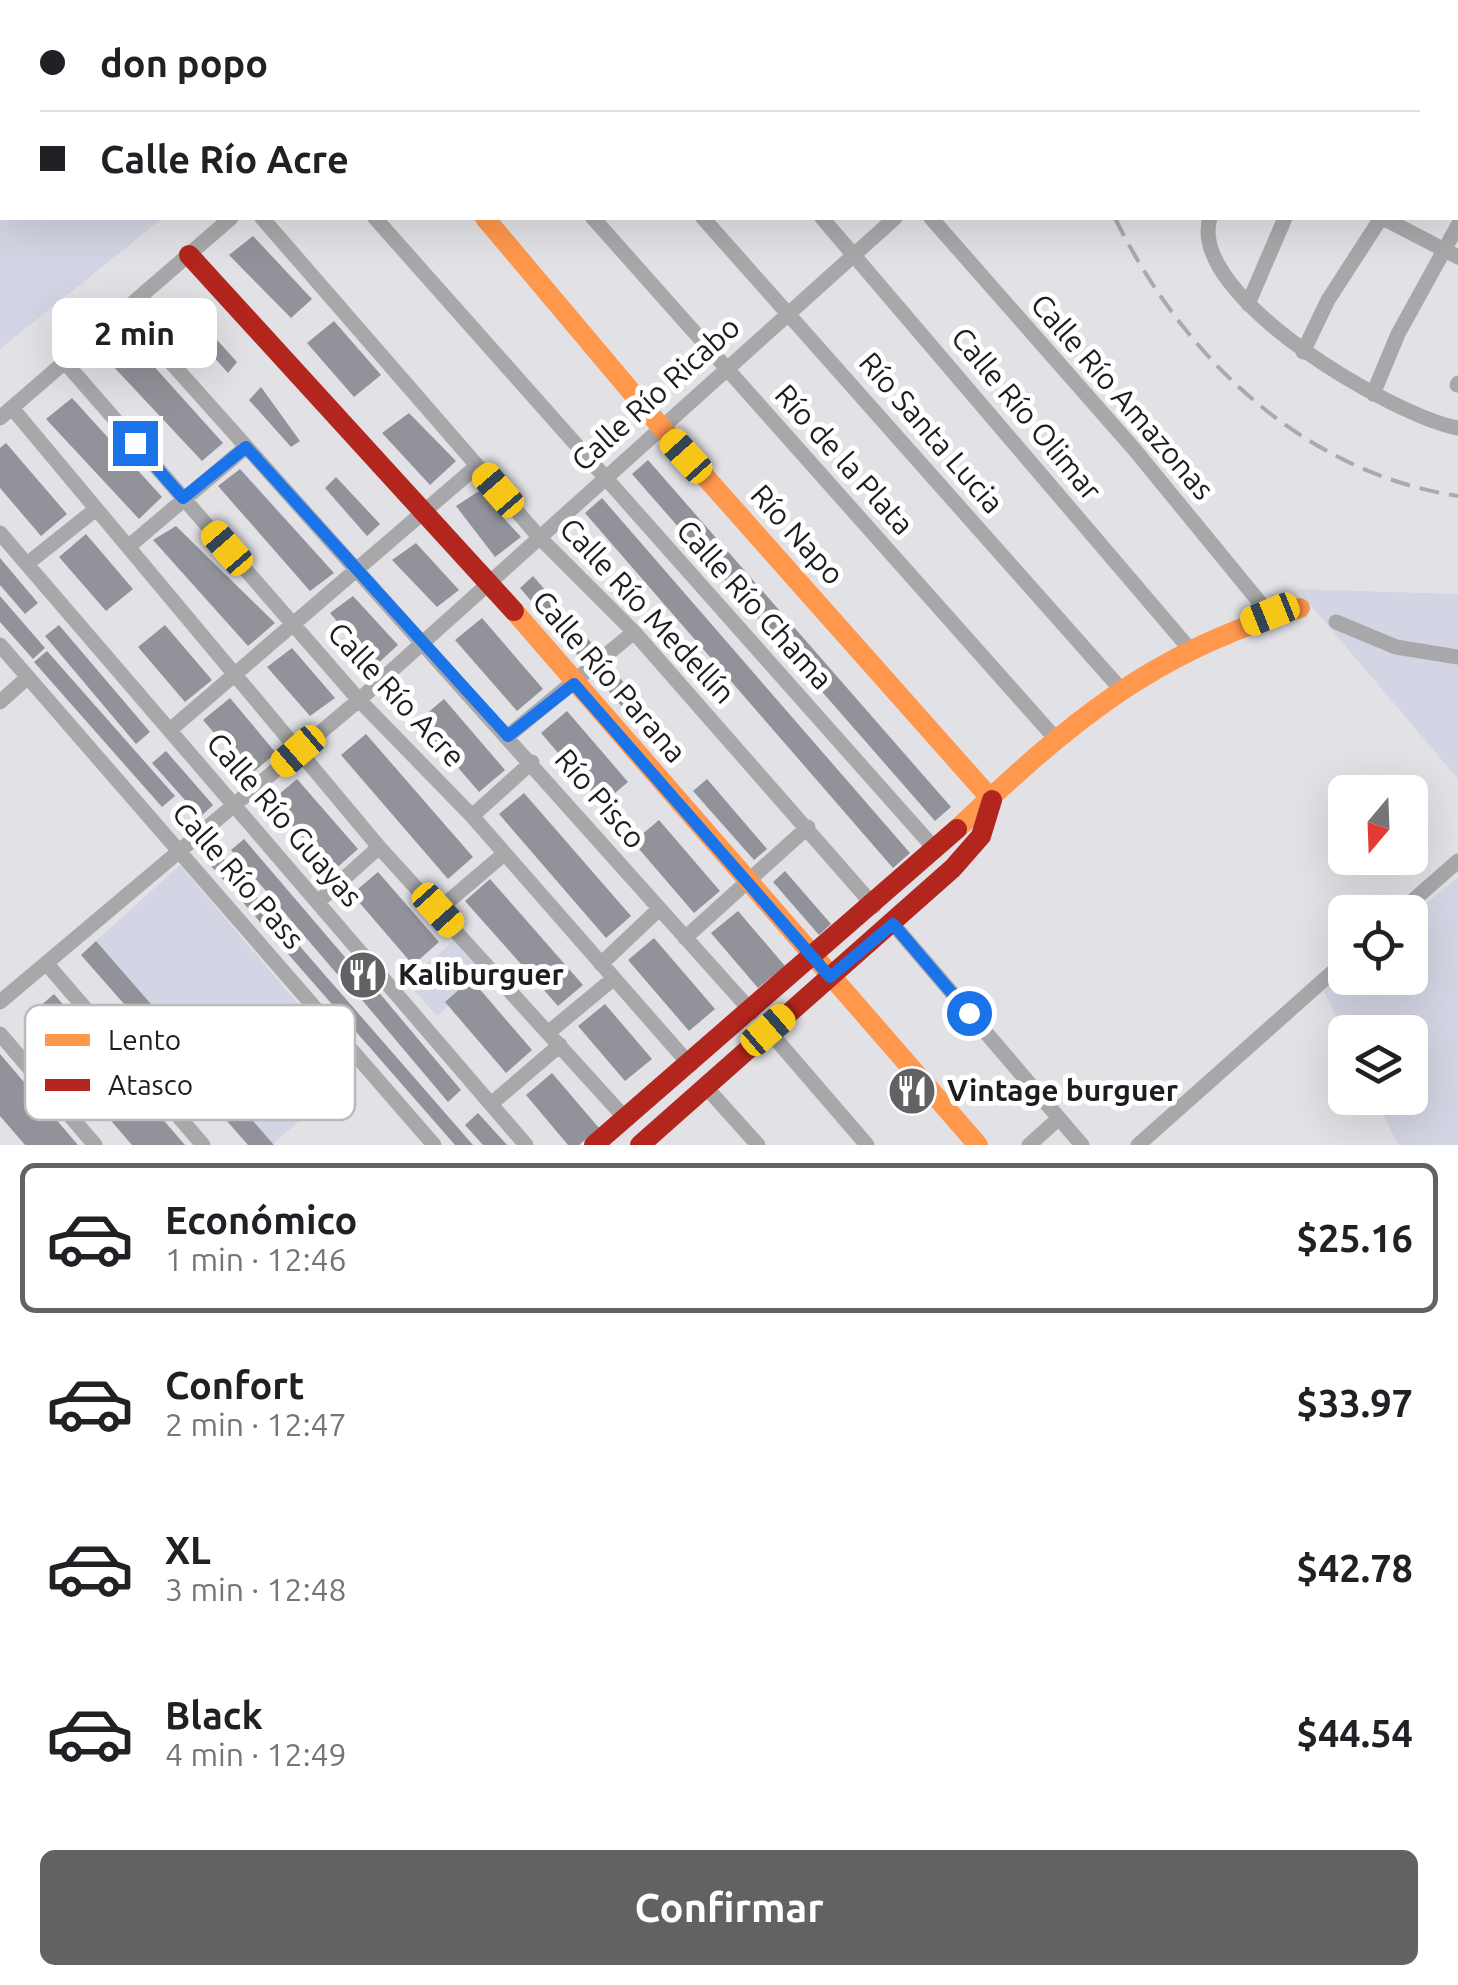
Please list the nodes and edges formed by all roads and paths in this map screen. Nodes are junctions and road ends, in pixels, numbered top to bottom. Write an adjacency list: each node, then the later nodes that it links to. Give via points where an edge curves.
1 (229, 220): 15 (street)
2 (264, 220): 29 (street, Calle Río Medellín)
3 (377, 220): 30 (street, Calle Río Chama)
4 (487, 220): 26 (street, Río Napo)
5 (596, 220): 23 (street, Río de la Plata)
6 (705, 220): 20 (street, Río Santa Lucia)
7 (824, 220): 16 (street, Calle Río Olimar)
8 (893, 220): 16 (street, Calle Río Ricabo)
9 (933, 220): 41 (street, Calle Río Amazonas)
10 (1284, 220): 18 (street)
11 (1381, 220): 21 (street)
12 (1386, 220): 17 (street)
13 (1458, 225): 17 (street)
14 (1209, 226): 18 (street, via 1208,246)
15 (188, 254): 19 (street); 33 (street, Calle Río Parana)
16 (854, 254): 20 (street, Calle Río Ricabo); 47 (street, Calle Río Olimar)
17 (1451, 254): 24 (street, via 1398,334)
18 (1248, 304): 21 (street)
19 (124, 310): 22 (street); 28 (street, Río Pisco)
20 (788, 312): 23 (street, Calle Río Ricabo); 52 (street, Río Santa Lucia)
21 (1303, 352): 24 (street)
22 (64, 361): 25 (street); 31 (street, Calle Río Acre)
23 (725, 367): 26 (street, Calle Río Ricabo); 57 (street, Río de la Plata)
24 (1373, 394): 27 (street)
25 (6, 413): 32 (street)
26 (661, 428): 30 (street, Calle Río Ricabo); 60 (street, Río Napo)
27 (1458, 428)
28 (246, 447): 31 (street); 38 (street, Río Pisco)
29 (477, 466): 33 (street); 35 (street, Calle Río Medellín)
30 (604, 478): 35 (street, Calle Río Ricabo); 65 (street, Calle Río Chama)
31 (183, 498): 36 (street); 43 (street, Calle Río Acre)
32 (96, 509): 36 (street); 37 (street)
33 (425, 514): 38 (street); 39 (street, Calle Río Parana)
34 (0, 532): 37 (street, Calle Río Guayas)
35 (540, 538): 39 (street, Calle Río Ricabo); 44 (street, Calle Río Medellín)
36 (128, 547): 49 (street)
37 (28, 564): 55 (street, Calle Río Guayas)
38 (357, 573): 43 (street); 46 (street, Río Pisco)
39 (488, 582): 46 (street, Calle Río Ricabo); 51 (street, Calle Río Parana)
40 (1300, 608): 41 (street)
41 (1270, 614): 47 (street)
42 (1336, 622): 48 (street, via 1396,646)
43 (294, 624): 49 (street); 53 (street, Calle Río Acre)
44 (634, 632): 51 (street); 63 (street, Calle Río Medellín)
45 (0, 644): 50 (street, Calle Río Pass)
46 (421, 645): 53 (street, Calle Río Ricabo); 56 (street, Río Pisco)
47 (1188, 647): 52 (street)
48 (1458, 657)
49 (234, 674): 55 (street); 58 (street)
50 (28, 677): 54 (street); 66 (street, Calle Río Pass)
51 (574, 684): 56 (street); 69 (street, Calle Río Parana)
52 (1118, 686): 57 (street)
53 (359, 700): 58 (street, Calle Río Ricabo); 62 (street, Calle Río Acre)
54 (0, 702)
55 (170, 730): 61 (street, Calle Río Guayas)
56 (508, 736): 59 (street, Río Pisco)
57 (1056, 738): 60 (street)
58 (298, 751): 61 (street, Calle Río Ricabo); 64 (street)
59 (532, 762): 62 (street); 73 (street, Río Pisco)
60 (992, 796): 65 (street); 75 (street, via 992,818 978,843)
61 (235, 804): 66 (street, Calle Río Ricabo); 71 (street, Calle Río Guayas)
62 (472, 816): 67 (street, Calle Río Acre)
63 (808, 828): 69 (street); 72 (street, Calle Río Medellín)
64 (380, 847): 71 (street); 74 (street)
65 (934, 848): 72 (street)
66 (180, 850): 78 (street, Calle Río Ricabo); 85 (street, Calle Río Pass)
67 (504, 854): 74 (street); 79 (street, Calle Río Acre)
68 (1458, 861): 70 (street)
69 (748, 881): 76 (street); 77 (street, Calle Río Parana)
70 (1419, 895)
71 (318, 902): 94 (street, Calle Río Guayas)
72 (874, 906): 77 (street)
73 (659, 908): 76 (street, Río Pisco); 79 (street)
74 (438, 910): 89 (street)
75 (893, 924): 81 (street); 96 (street)
76 (685, 938): 86 (street, Río Pisco)
77 (812, 957): 81 (street, Calle Río Parana); 86 (street)
78 (46, 963): 83 (street, Calle Río Ricabo); 84 (street)
79 (601, 964): 82 (street, Calle Río Acre)
80 (1328, 976): 110 (street)
81 (830, 977): 87 (street); 107 (street, Calle Río Parana)
82 (612, 979): 89 (street); 92 (street, Calle Río Acre)
83 (0, 1002)
84 (82, 1005)
85 (313, 1005)
86 (752, 1012): 92 (street)
87 (768, 1030): 93 (street); 106 (street)
88 (0, 1034): 91 (street)
89 (554, 1038): 94 (street); 95 (street)
90 (355, 1053): 102 (street, Calle Río Pass)
91 (25, 1063)
92 (690, 1065): 95 (street)
93 (705, 1086): 99 (street); 105 (street)
94 (491, 1104): 103 (street, Calle Río Guayas)
95 (625, 1118): 104 (street)
96 (1058, 1119): 108 (street); 109 (street)
97 (74, 1120): 100 (street)
98 (181, 1120): 101 (street)
99 (646, 1143)
100 (95, 1145)
101 (203, 1145)
102 (434, 1145)
103 (526, 1145)
104 (594, 1145)
105 (758, 1145)
106 (868, 1145)
107 (978, 1145)
108 (1028, 1145)
109 (1082, 1145)
110 (1138, 1145)

